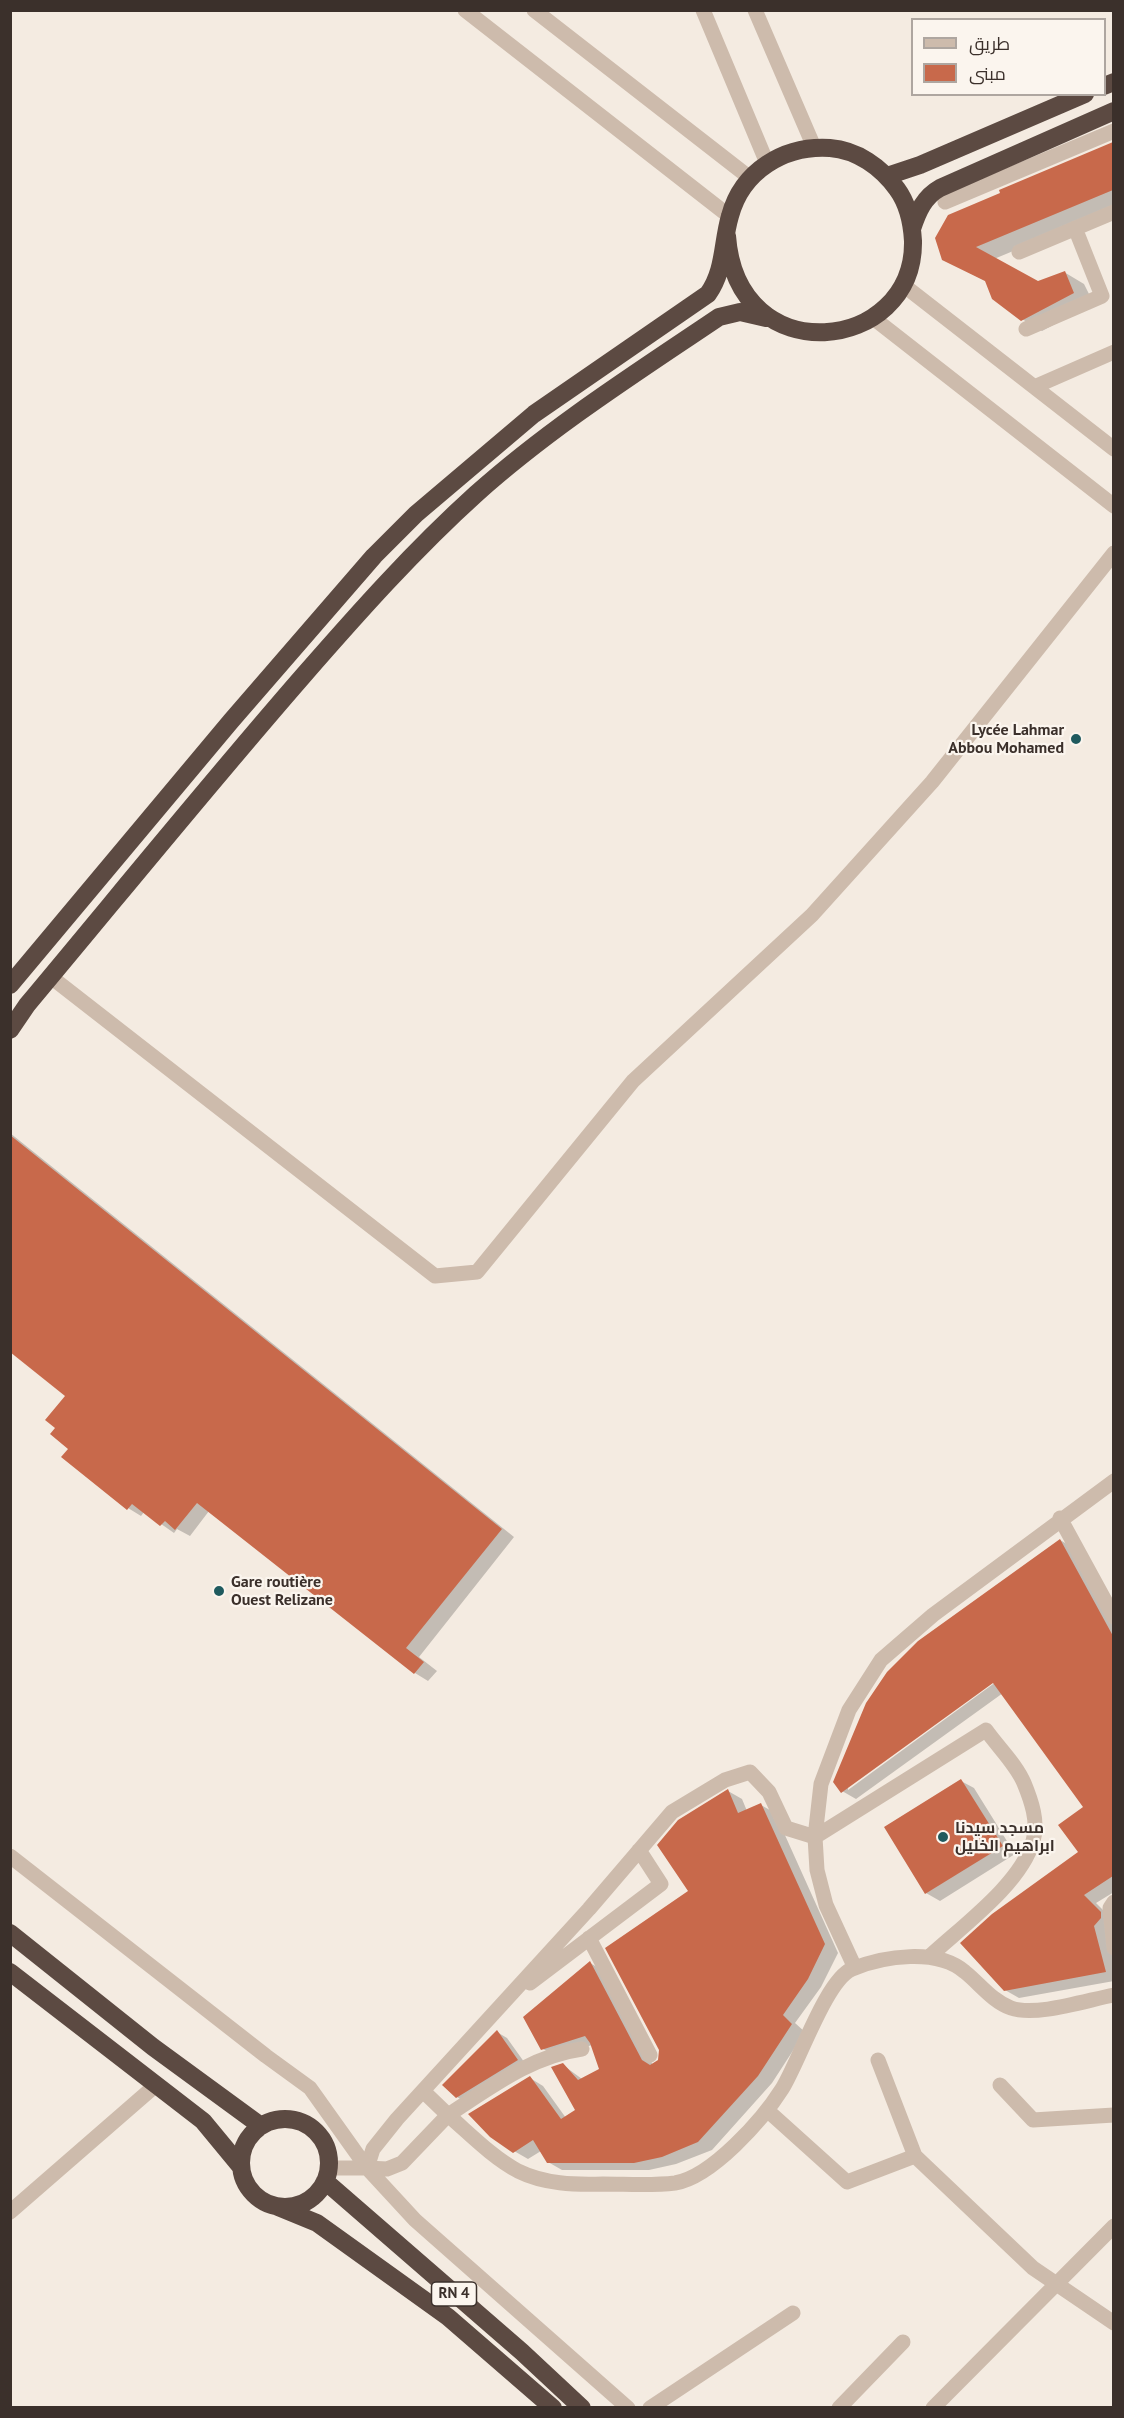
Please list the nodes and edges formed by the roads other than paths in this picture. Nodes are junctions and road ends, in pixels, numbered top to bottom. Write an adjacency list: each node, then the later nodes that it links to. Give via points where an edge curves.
1 (465, 10): 14 (street)
2 (534, 10): 11 (street)
3 (703, 10): 9 (street)
4 (755, 10): 8 (street)
5 (1080, 96): 10 (highway)
6 (1113, 111): 16 (highway, via 932,192 921,206)
7 (1113, 131): 12 (street)
8 (813, 147): 9 (highway, via 789,152); 10 (highway, via 840,149 866,159)
9 (767, 163): 11 (highway)
10 (887, 176): 16 (highway, via 908,209)
11 (750, 178): 14 (highway)
12 (945, 202)
13 (1113, 212): 15 (street)
14 (729, 216): 17 (highway)
15 (1076, 228): 18 (street); 22 (street, via 1102,296)
16 (912, 229): 19 (highway, via 911,257)
17 (727, 236): 21 (highway, via 728,257 745,296); 29 (highway, via 716,282 700,302 534,414 459,476 374,556)
18 (1019, 252)
19 (902, 284): 20 (highway, via 889,303); 24 (street)
20 (872, 317): 21 (highway, via 850,328 826,333 801,332); 26 (street)
21 (777, 323): 28 (highway, via 750,313 719,317 574,416 477,493 366,603 222,768)
22 (1026, 329)
23 (1113, 352): 24 (street)
24 (1034, 387): 25 (street)
25 (1113, 449)
26 (1113, 506)
27 (1113, 553): 28 (street, via 932,782 812,915 633,1081 477,1272 435,1276)
28 (51, 977): 30 (highway)
29 (10, 985)
30 (10, 1030)
31 (1113, 1481): 32 (street)
32 (1060, 1518): 33 (street); 34 (street, via 881,1660 849,1710 821,1784)
33 (1113, 1617)
34 (815, 1837): 35 (street, via 786,1828 769,1792 750,1772 725,1780 672,1812); 41 (street, via 986,1730 1023,1780 1035,1818 1034,1840 1008,1883); 42 (street, via 817,1870 826,1905)
35 (639, 1850): 39 (street, via 661,1884); 45 (street)
36 (10, 1856): 58 (street, via 310,2088)
37 (1113, 1902): 40 (street)
38 (10, 1933): 55 (highway, via 153,2047)
39 (590, 1938): 45 (street); 47 (street)
40 (1113, 1948)
41 (929, 1957): 42 (street, via 887,1960); 44 (street, via 963,1970 996,2001 1012,2009 1028,2011)
42 (855, 1968): 52 (street, via 845,1973 832,1989 783,2088)
43 (10, 1972): 49 (highway)
44 (1113, 1995)
45 (498, 2006): 51 (street)
46 (582, 2049): 53 (street, via 557,2052 526,2066)
47 (651, 2055)
48 (878, 2060): 56 (street)
49 (156, 2085): 57 (highway, via 203,2121); 61 (street)
50 (1000, 2085): 54 (street, via 1033,2120)
51 (423, 2091): 53 (street); 58 (street, via 373,2149)
52 (767, 2110): 53 (street, via 732,2148 677,2183 567,2185 519,2172); 56 (street, via 847,2182)
53 (448, 2115): 58 (street, via 402,2163 387,2169)
54 (1113, 2115)
55 (261, 2126): 57 (highway, via 245,2144); 59 (highway, via 284,2119 308,2126 324,2145)
56 (915, 2156): 63 (street, via 1033,2268)
57 (240, 2166): 60 (highway, via 252,2193)
58 (367, 2168): 59 (street); 69 (street, via 415,2220)
59 (327, 2174): 60 (highway, via 317,2193 306,2202); 68 (highway, RN 4)
60 (278, 2207): 67 (highway, RN 4, via 317,2223 448,2317)
61 (10, 2212)
62 (1113, 2226): 63 (street)
63 (1057, 2284): 65 (street); 72 (street)
64 (793, 2313): 70 (street)
65 (1113, 2323)
66 (903, 2342): 71 (street)
67 (553, 2408)
68 (582, 2408)
69 (628, 2408)
70 (650, 2408)
71 (839, 2408)
72 (933, 2408)

